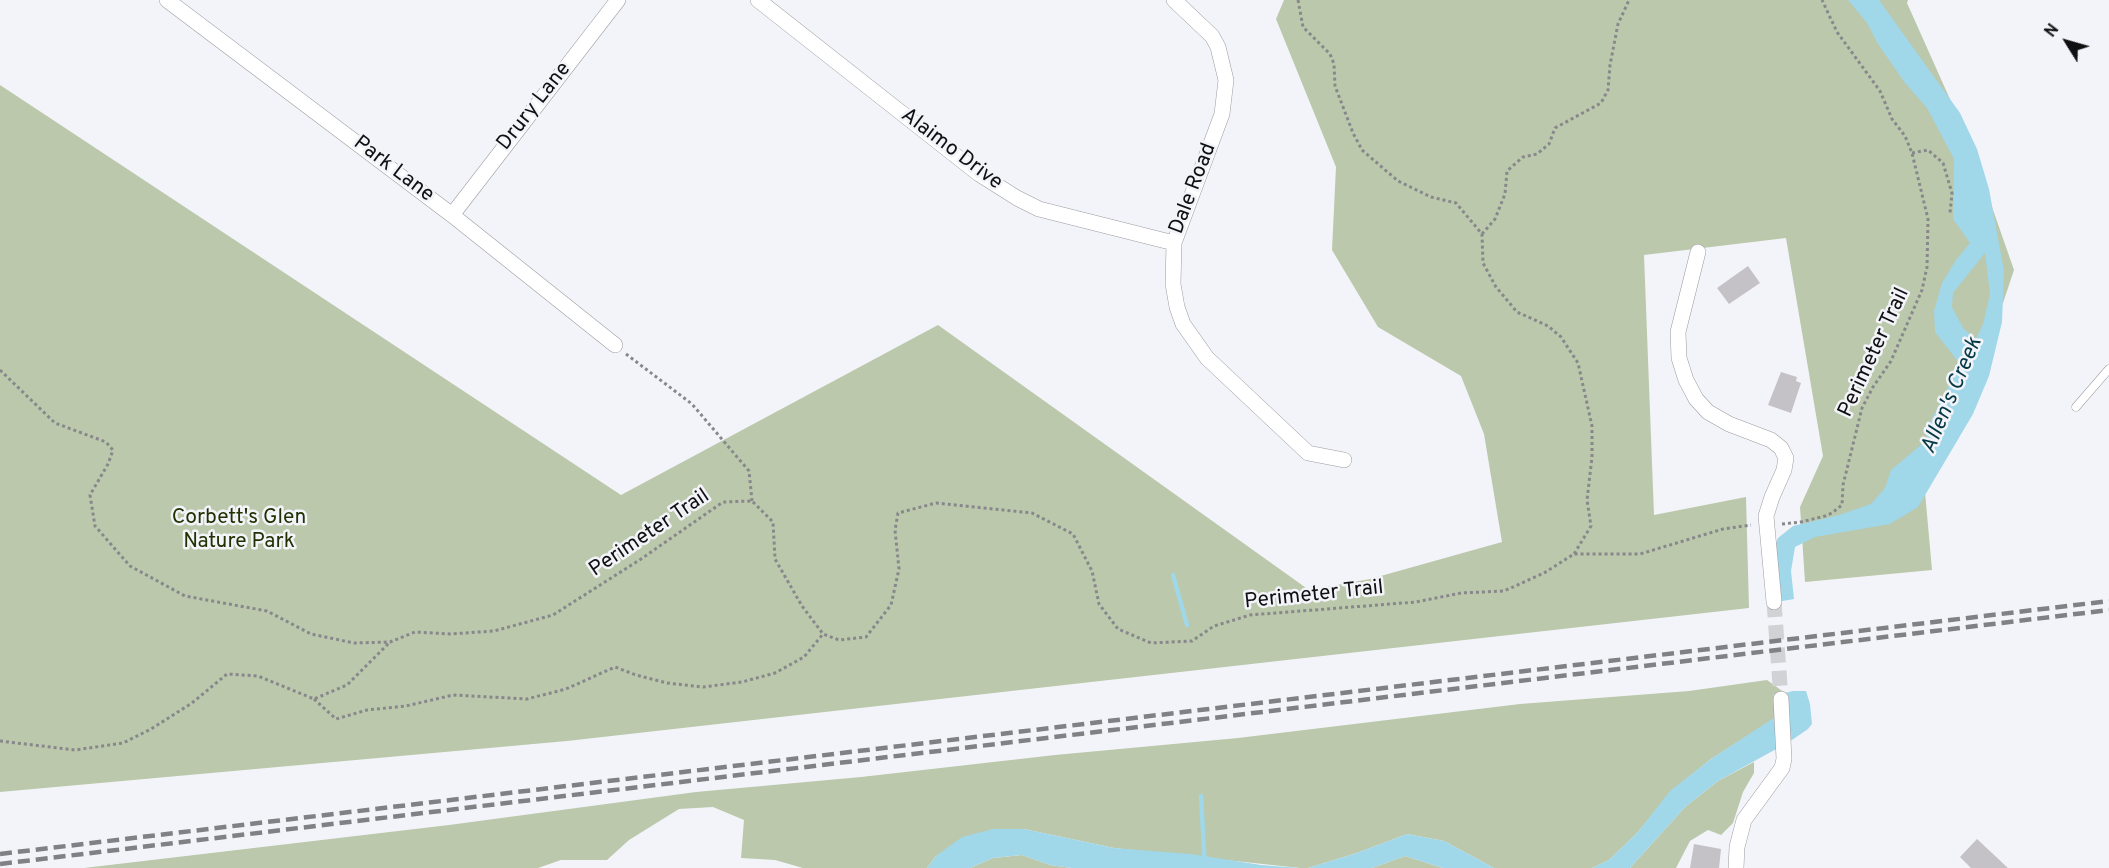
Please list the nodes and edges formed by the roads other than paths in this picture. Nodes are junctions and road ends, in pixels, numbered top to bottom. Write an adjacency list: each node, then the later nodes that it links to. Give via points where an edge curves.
1 (167, 0): 5 (street, Park Lane)
2 (618, 0): 5 (street, Drury Lane)
3 (758, 0): 6 (street, Alaimo Drive, via 979,174 1017,198 1039,208)
4 (1174, 0): 6 (street, Dale Road, via 1212,36 1226,80 1222,114)
5 (452, 215): 8 (street, Park Lane)
6 (1174, 243): 11 (street, Dale Road, via 1177,307 1183,324 1207,358 1308,453)
7 (1698, 252): 12 (street, via 1678,332 1679,358 1691,390 1708,411 1729,424 1771,440 1784,453 1785,464 1766,524)
8 (615, 345)
9 (2109, 369): 10 (lane)
10 (2076, 407)
11 (1344, 460)
12 (1774, 602)
13 (1781, 704): 14 (street, via 1784,759 1744,820)
14 (1736, 868)

